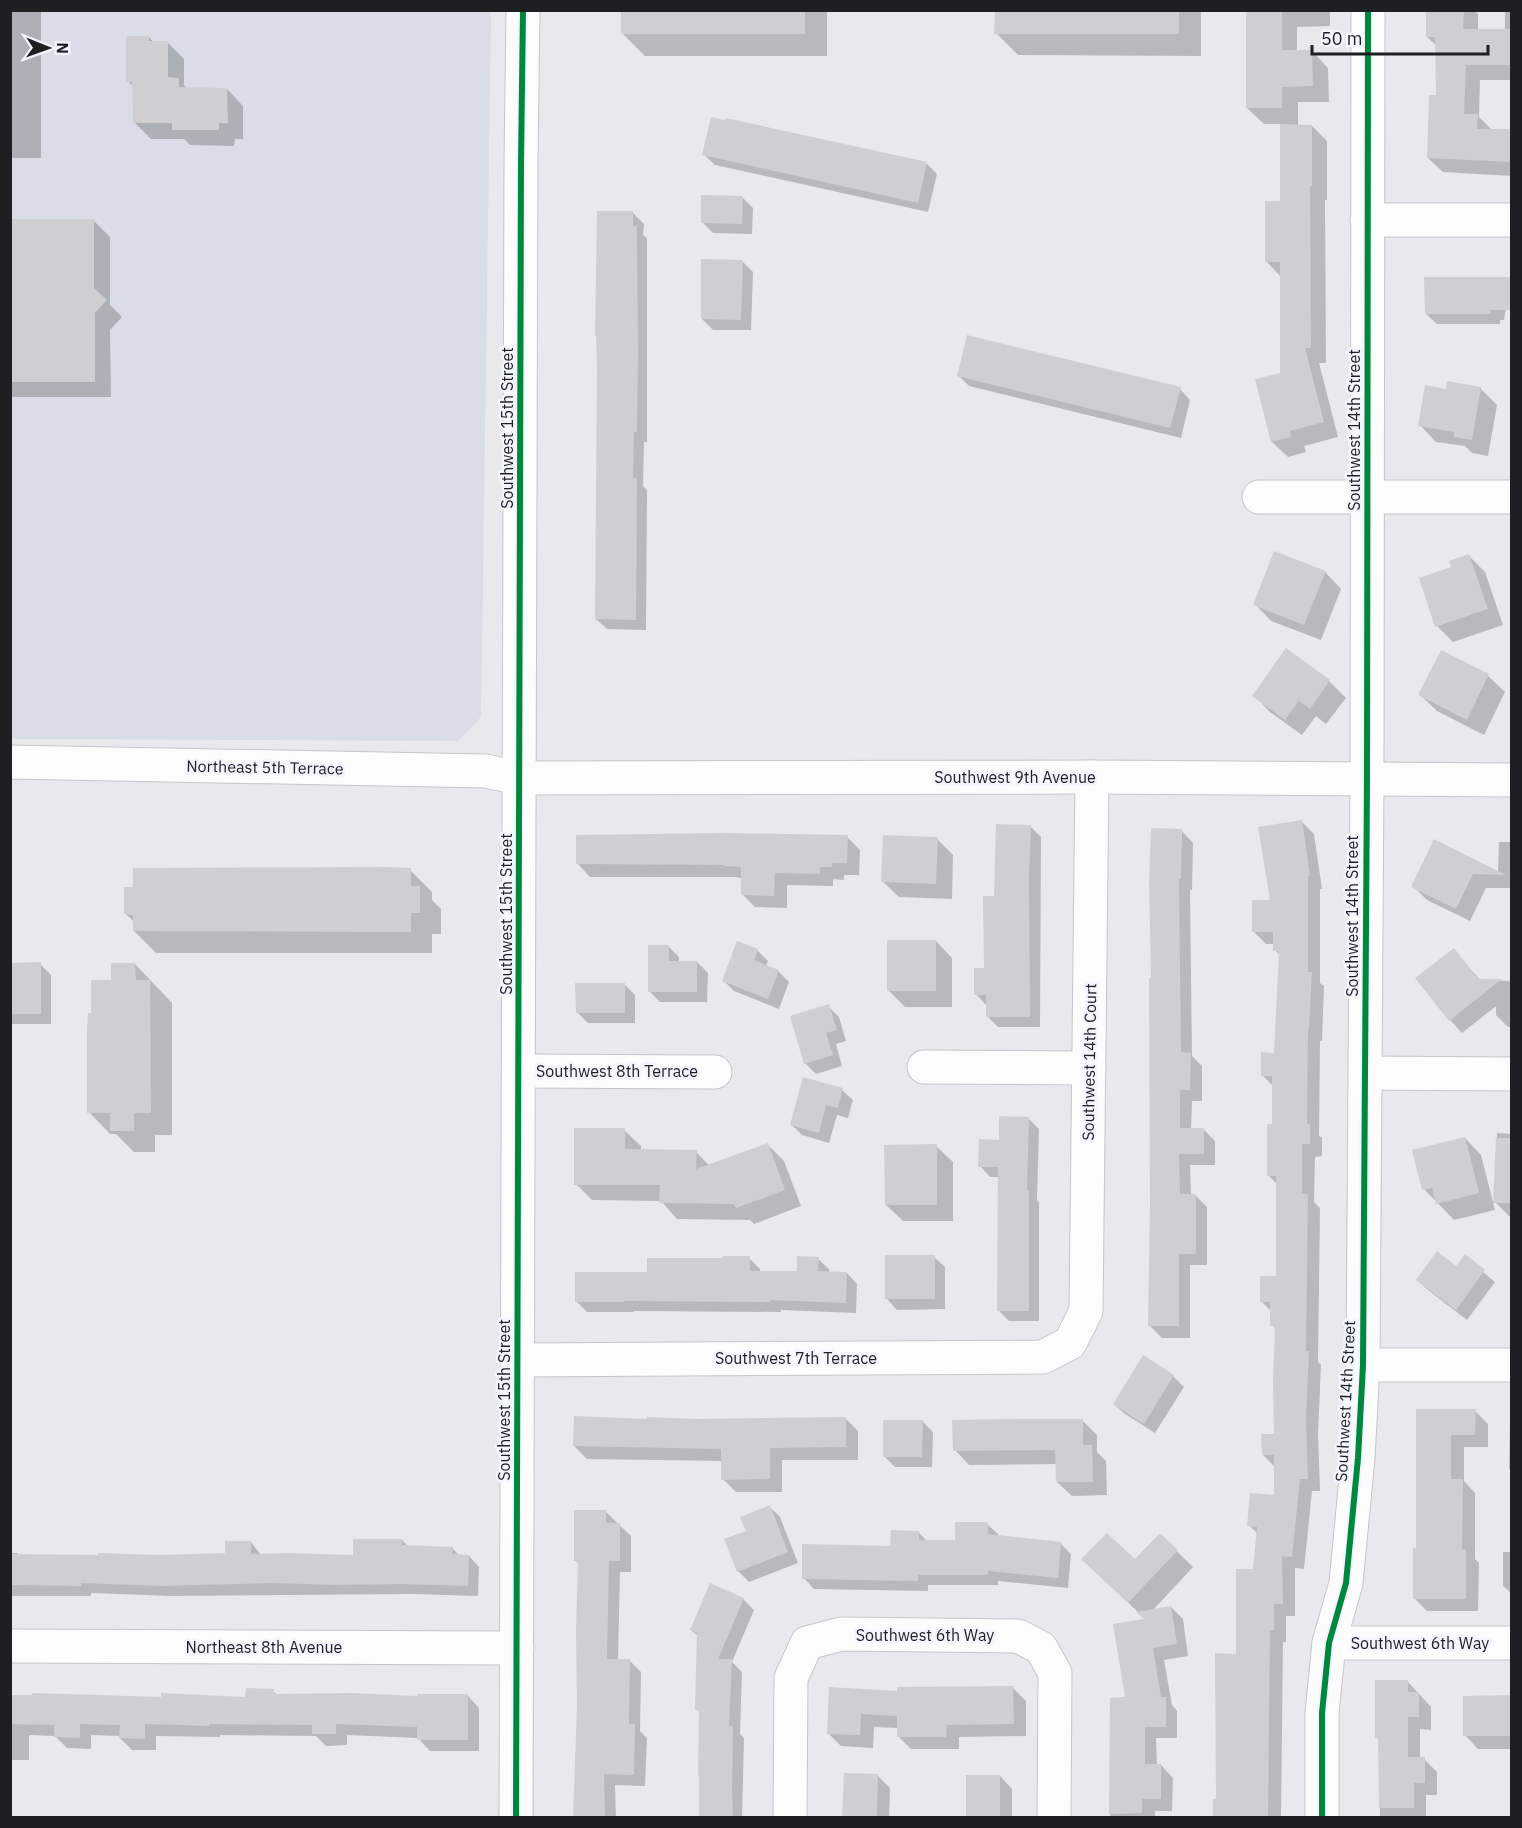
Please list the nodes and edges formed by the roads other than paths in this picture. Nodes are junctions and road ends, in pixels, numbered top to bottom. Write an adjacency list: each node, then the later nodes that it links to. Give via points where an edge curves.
1 (523, 10): 10 (street, Southwest 15th Street)
2 (1368, 10): 3 (street, Southwest 14th Street)
3 (1368, 220): 4 (street); 6 (street, Southwest 14th Street)
4 (1512, 220)
5 (1259, 496): 6 (street)
6 (1367, 497): 7 (street); 11 (street, Southwest 14th Street)
7 (1512, 497)
8 (10, 762): 10 (street, Northeast 5th Terrace, via 486,771)
9 (1092, 777): 10 (street, Southwest 9th Avenue); 11 (street, Southwest 9th Avenue); 14 (street, Southwest 14th Court)
10 (519, 778): 15 (street, Southwest 15th Street)
11 (1367, 780): 12 (street, Southwest 9th Avenue); 17 (street, Southwest 14th Street)
12 (1512, 780)
13 (924, 1067): 14 (street)
14 (1089, 1068): 19 (street, Southwest 14th Court, via 1086,1311)
15 (519, 1071): 16 (street, Southwest 8th Terrace); 20 (street, Southwest 15th Street)
16 (715, 1072)
17 (1365, 1073): 18 (street); 21 (street, Southwest 14th Street)
18 (1512, 1074)
19 (1070, 1343): 20 (street, Southwest 7th Terrace, via 1043,1356)
20 (518, 1360): 26 (street, Southwest 15th Street)
21 (1363, 1365): 22 (street); 23 (street, Southwest 14th Street, via 1346,1583)
22 (1512, 1365)
23 (1329, 1643): 24 (street, Southwest 6th Way); 30 (street, Southwest 14th Street, via 1322,1713)
24 (1512, 1643)
25 (10, 1646): 26 (street, Northeast 8th Avenue)
26 (517, 1648): 27 (street, Southwest 15th Street)
27 (516, 1818)
28 (790, 1818): 29 (street, Southwest 6th Way, via 792,1678 807,1643 841,1634 1017,1636 1041,1648 1055,1673)
29 (1054, 1818)
30 (1322, 1818)

